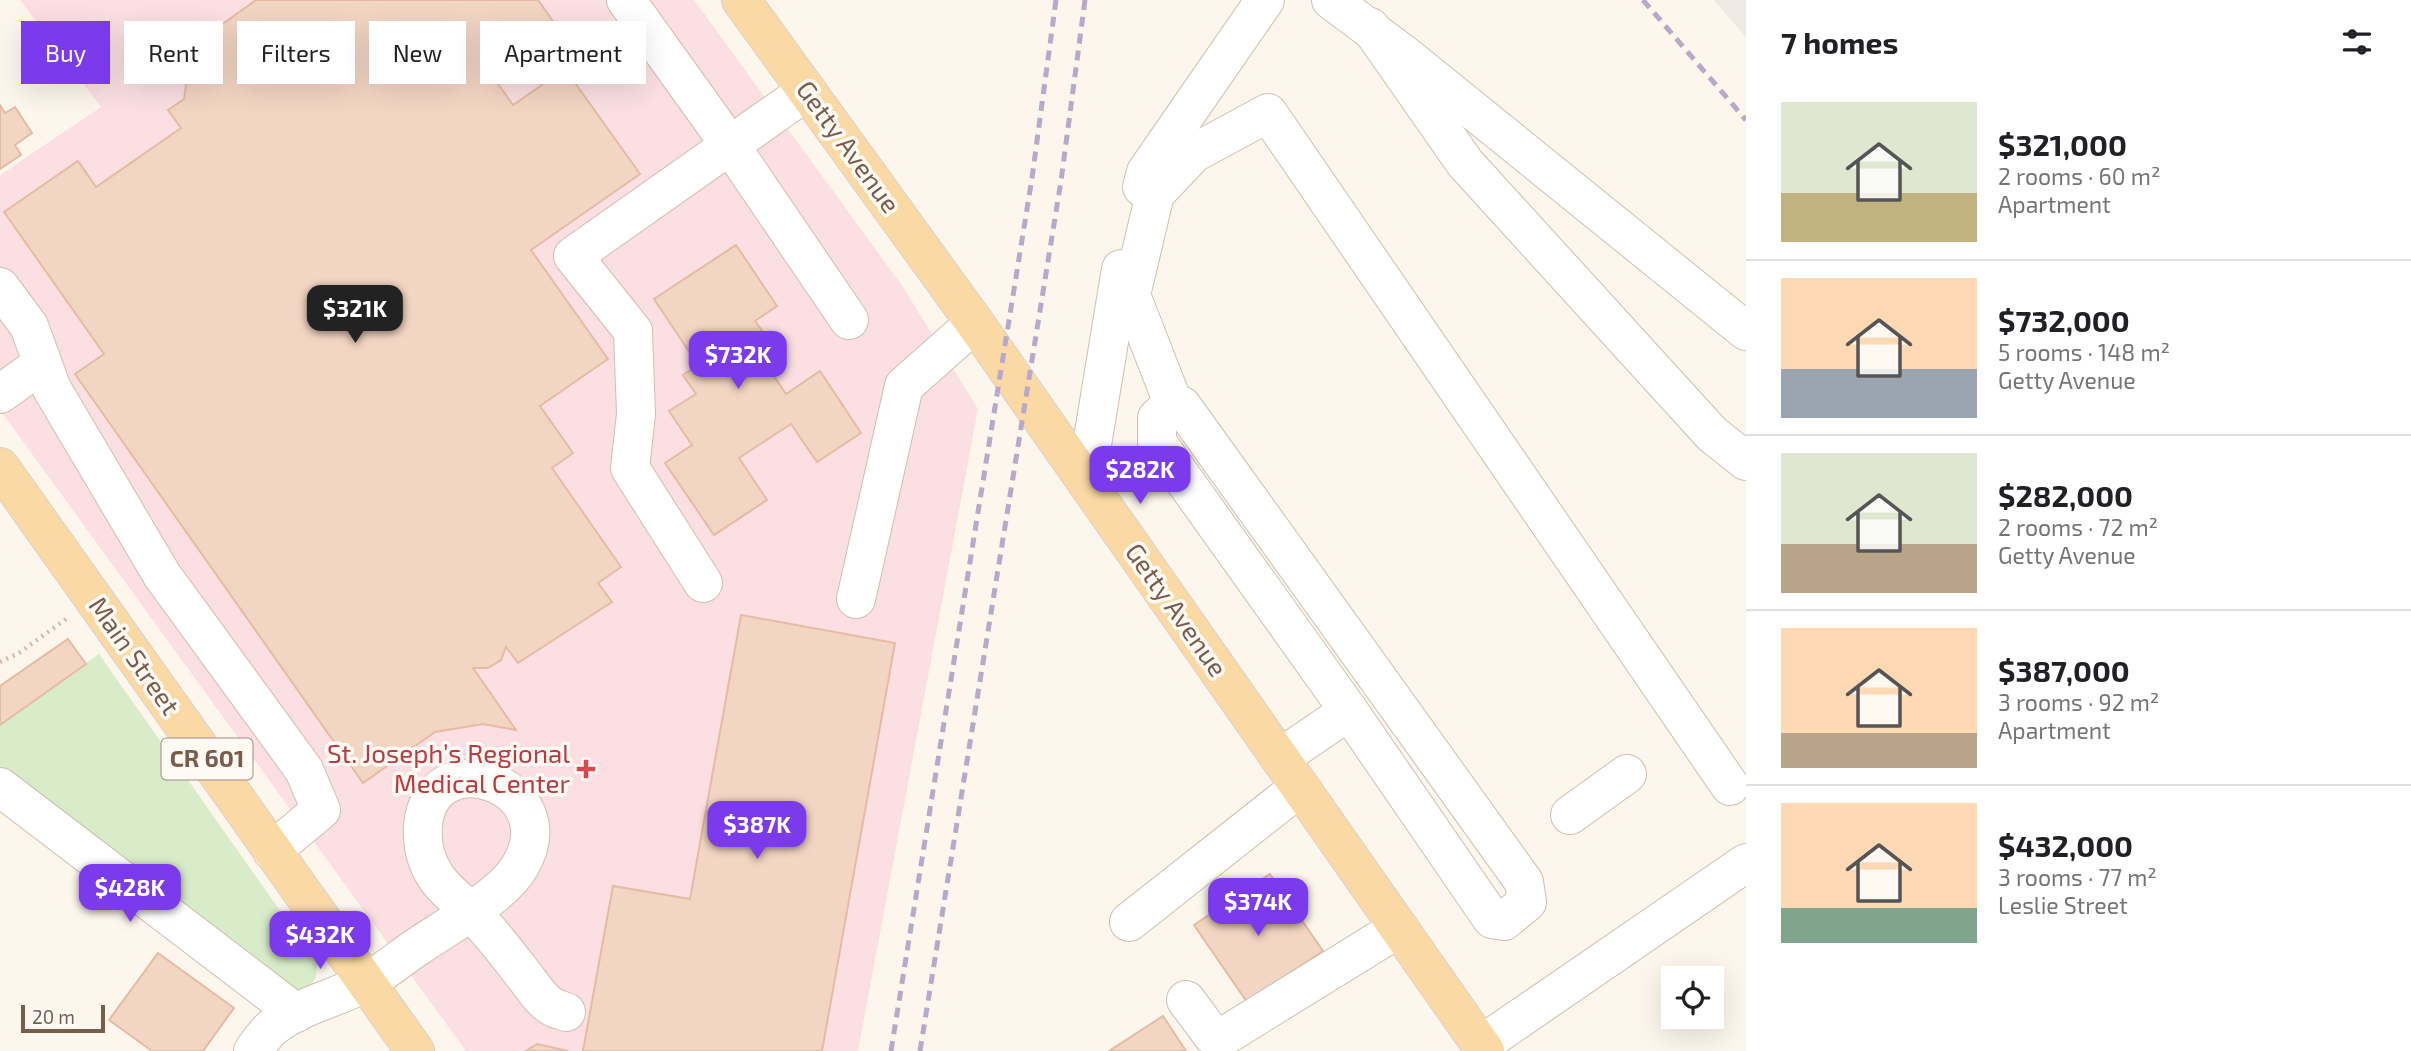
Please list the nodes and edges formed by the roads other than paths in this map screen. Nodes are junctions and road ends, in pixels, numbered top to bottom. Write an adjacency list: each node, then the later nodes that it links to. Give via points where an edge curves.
1 (626, 0): 7 (street)
2 (741, 0): 6 (main road, Getty Avenue)
3 (1265, 0): 17 (street, via 1146,172 1118,281)
4 (1331, 0): 5 (street)
5 (1370, 27): 11 (street); 15 (street, via 1465,163 1712,434)
6 (807, 91): 7 (street); 10 (main road, Getty Avenue)
7 (730, 145): 9 (street); 18 (street, via 573,256 633,331 636,414 631,468)
8 (0, 287): 12 (street, via 29,326)
9 (849, 320)
10 (975, 323): 17 (main road, Getty Avenue); 19 (street, via 905,386)
11 (1746, 331)
12 (42, 364): 13 (street); 27 (street, via 51,389 162,575 304,770 321,810)
13 (0, 394)
14 (1172, 403): 20 (street, via 1182,406); 21 (street, via 1157,418 1157,442); 24 (street, via 1130,295 1155,194 1194,153 1268,113)
15 (1746, 461)
16 (0, 467): 27 (main road, Main Street / CR 601)
17 (1086, 481): 22 (main road, Getty Avenue)
18 (703, 583)
19 (856, 599)
20 (1379, 678): 21 (street); 21 (street, via 1524,882 1527,902 1504,921 1492,919)
21 (1342, 702): 22 (street)
22 (1283, 762): 29 (street); 30 (main road, Getty Avenue)
23 (1627, 774): 26 (street)
24 (1730, 786)
25 (0, 787): 34 (street)
26 (1570, 815)
27 (272, 851): 31 (main road, Main Street / CR 601)
28 (1746, 863): 36 (street)
29 (1129, 922)
30 (1399, 928): 32 (street, via 1226,1035 1212,1035); 36 (main road, Getty Avenue)
31 (366, 983): 33 (street, via 470,911 534,989 551,1006); 34 (street); 35 (main road, Main Street / CR 601)
32 (1186, 1000)
33 (566, 1012)
34 (296, 1013): 37 (street, via 273,1026)
35 (405, 1047)
36 (1483, 1048)
37 (253, 1051)

